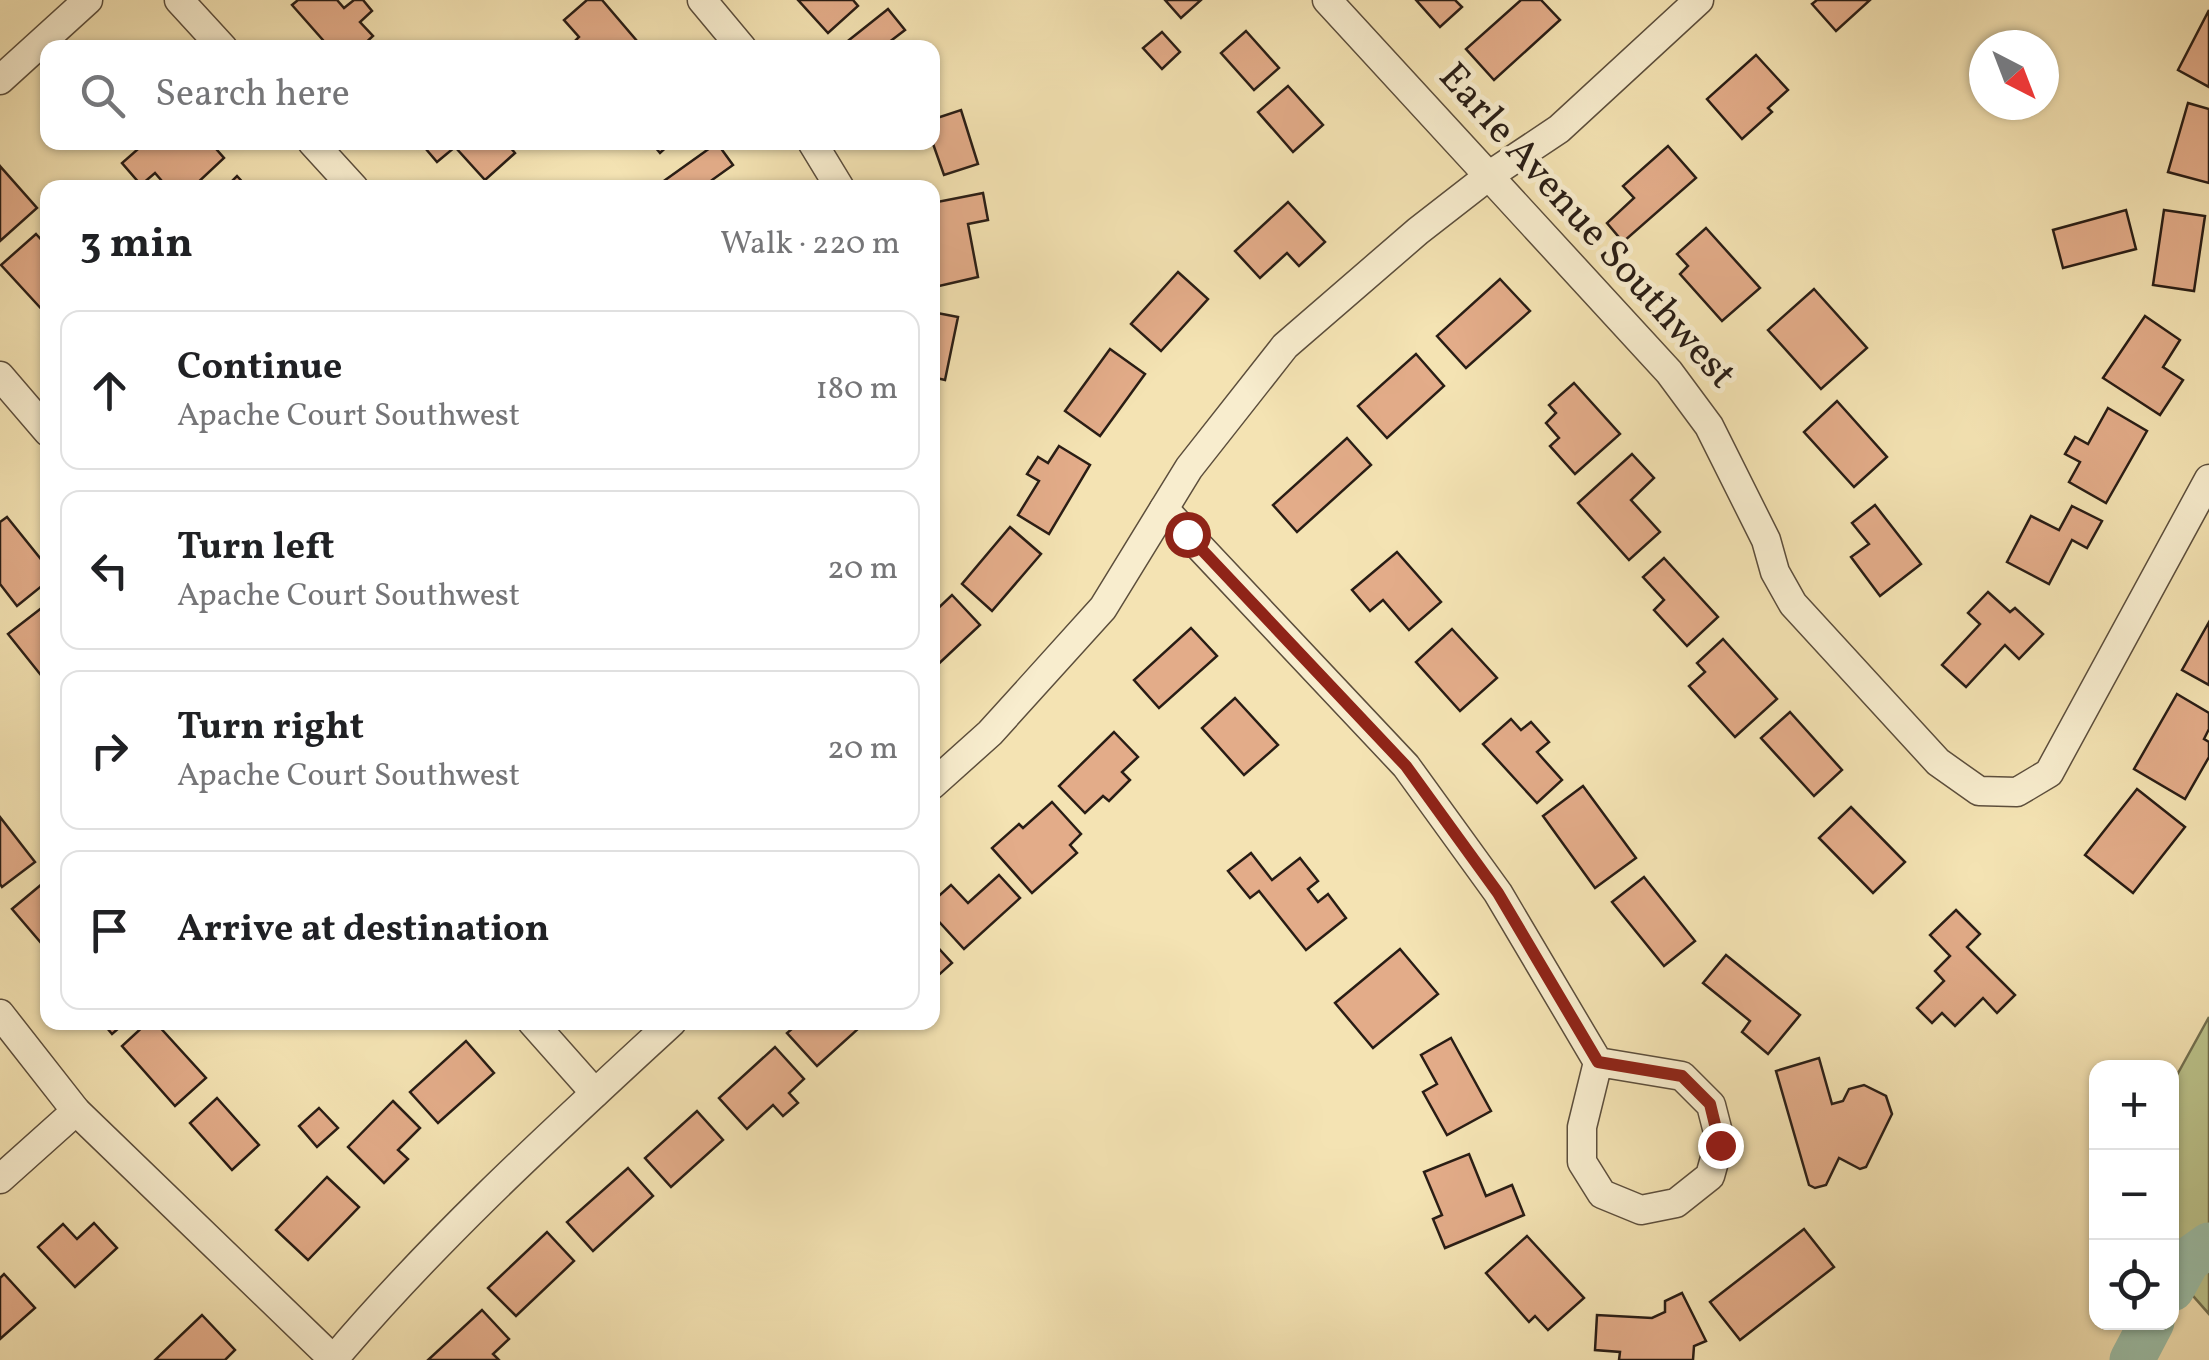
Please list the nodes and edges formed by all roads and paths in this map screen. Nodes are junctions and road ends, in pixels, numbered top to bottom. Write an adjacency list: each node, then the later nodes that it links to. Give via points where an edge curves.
1 (88, 0): 6 (street)
2 (179, 0): 7 (street)
3 (702, 0): 8 (street)
4 (1327, 0): 13 (street, Earle Avenue Southwest)
5 (1699, 0): 13 (street, via 1559,128)
6 (44, 40)
7 (216, 40)
8 (735, 40)
9 (40, 44): 10 (street)
10 (0, 80)
11 (319, 150): 14 (street)
12 (817, 150): 15 (street)
13 (1490, 174): 18 (street, Earle Avenue Southwest, via 1710,426 1793,604 1938,762 1979,791 2017,792 2048,773); 19 (street, via 1285,346)
14 (347, 180)
15 (835, 180)
16 (0, 376): 17 (street)
17 (40, 423)
18 (2209, 479)
19 (1164, 509): 20 (street, via 1104,608); 24 (street, via 1406,766 1498,893)
20 (940, 778)
21 (0, 1014): 26 (street)
22 (539, 1030): 25 (street)
23 (663, 1030): 25 (street)
24 (1598, 1062): 24 (street, via 1582,1127 1582,1162 1602,1194 1641,1210 1676,1203 1710,1176 1720,1140 1710,1104 1682,1076)
25 (596, 1093): 28 (street, via 469,1210)
26 (76, 1111): 27 (street); 28 (street)
27 (0, 1179)
28 (333, 1360)

